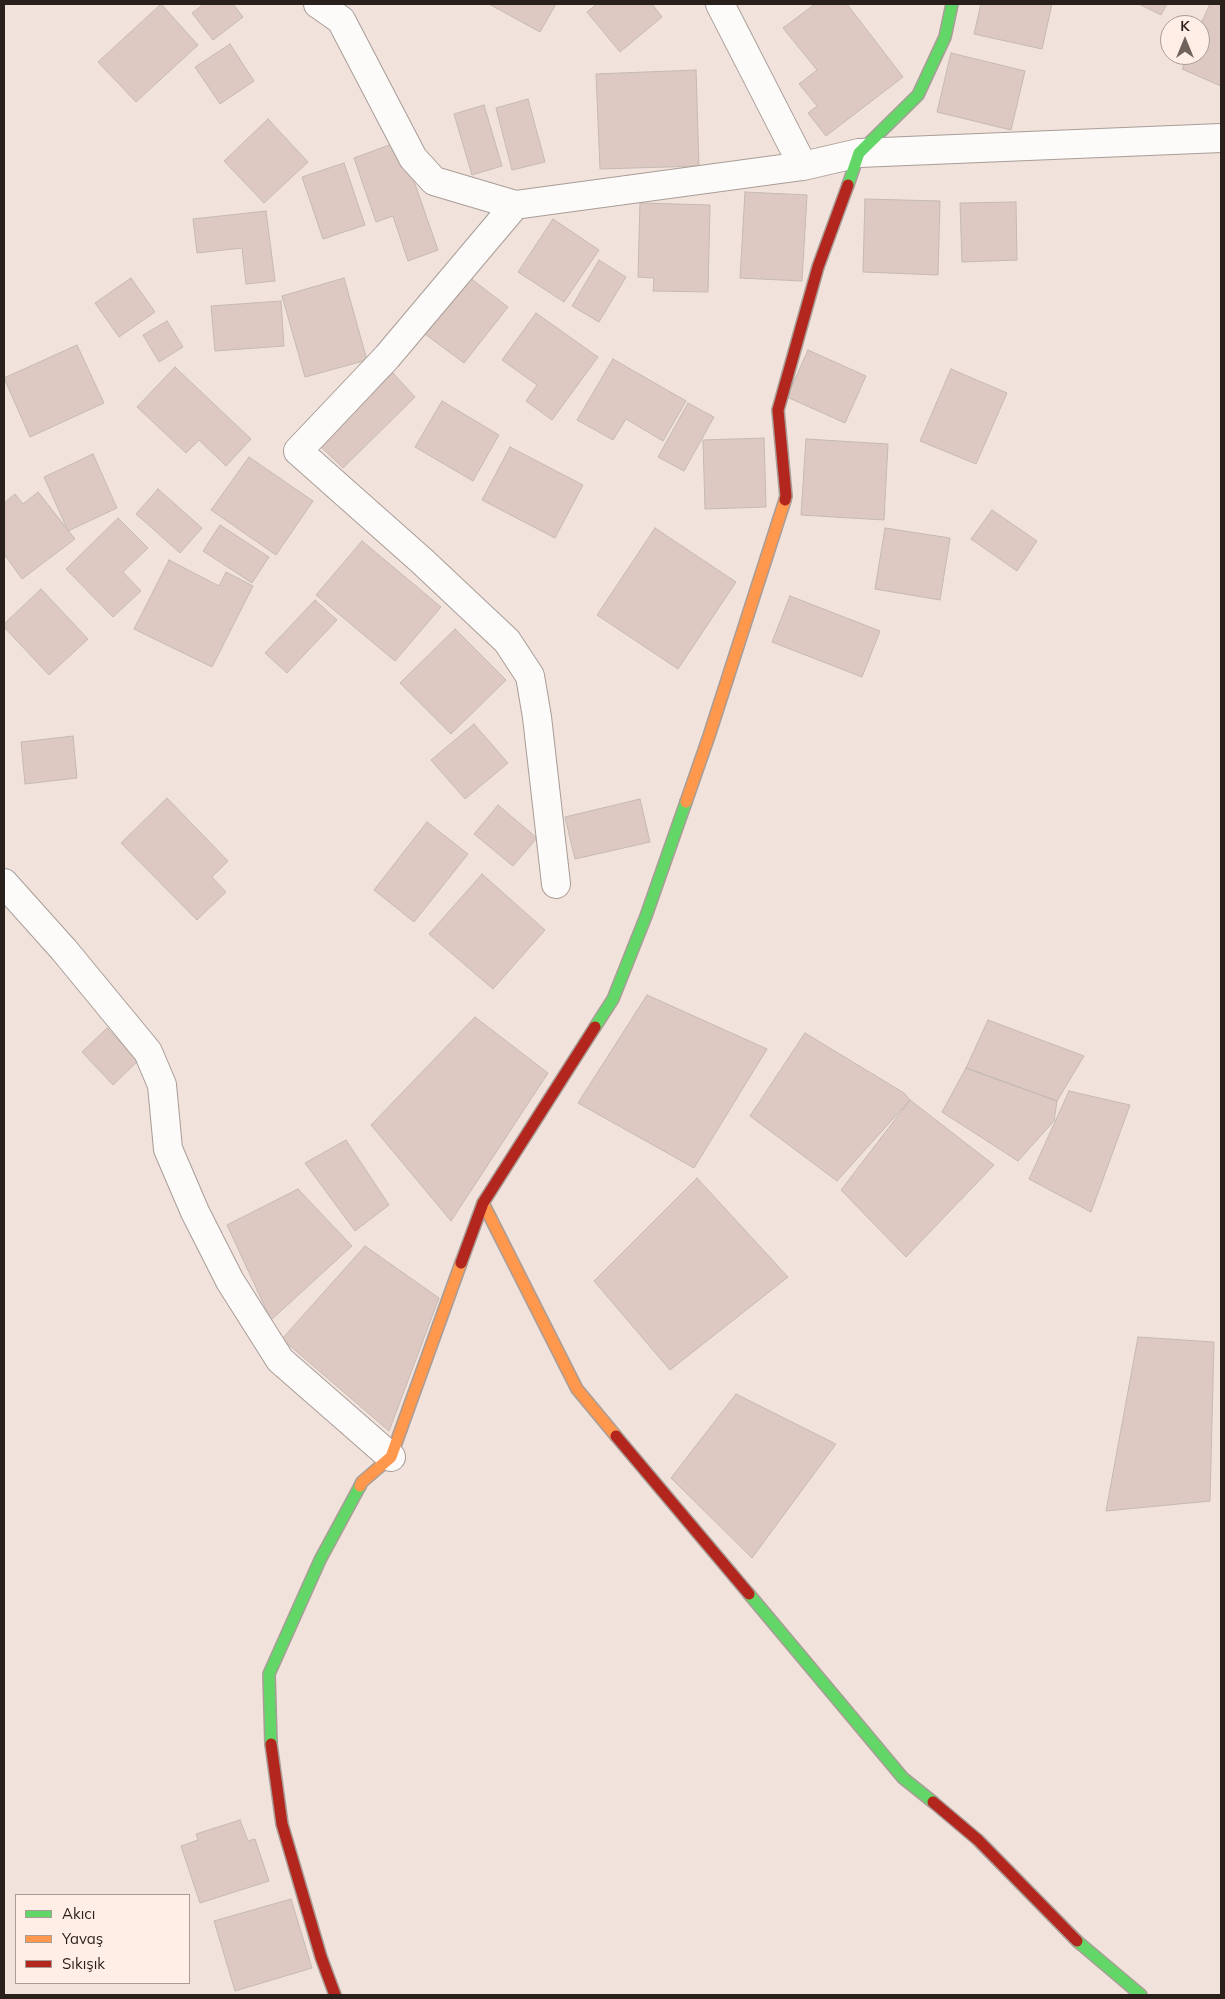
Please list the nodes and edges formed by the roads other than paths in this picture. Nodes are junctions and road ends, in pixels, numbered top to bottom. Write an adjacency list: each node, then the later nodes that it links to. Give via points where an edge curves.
1 (318, 4): 7 (street, via 341,20 412,158 434,181)
2 (720, 4): 6 (street)
3 (952, 4): 5 (street, via 945,37 918,94)
4 (1221, 138): 5 (street)
5 (860, 153): 6 (street); 10 (street, via 818,267 778,410 786,496 712,727 646,916 613,999)
6 (803, 166): 7 (street)
7 (515, 204): 9 (street, via 387,357 298,451 507,641 530,676)
8 (4, 883): 11 (street, via 148,1052 162,1085 168,1149 230,1281 280,1360)
9 (556, 884)
10 (483, 1203): 11 (street); 13 (street, via 577,1390 903,1778 978,1840 1084,1948)
11 (391, 1457): 12 (street, via 362,1482 320,1560 269,1674 271,1746 282,1824)
12 (335, 1995)
13 (1141, 1995)

